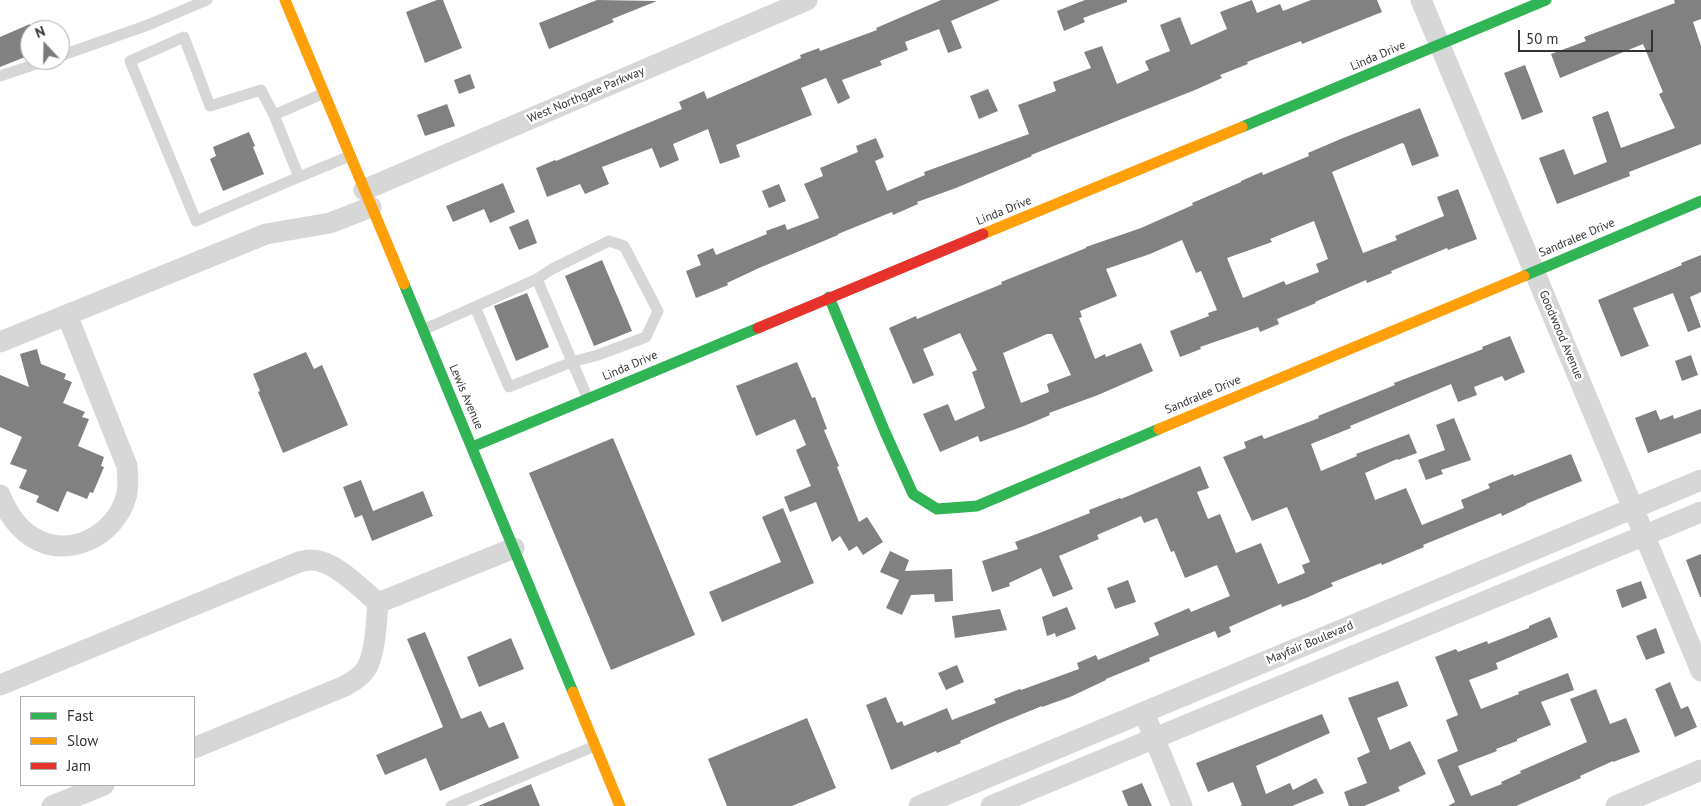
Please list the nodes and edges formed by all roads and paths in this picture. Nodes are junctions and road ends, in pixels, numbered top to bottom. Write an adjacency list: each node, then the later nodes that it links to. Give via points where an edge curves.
1 (207, 0): 7 (lane)
2 (285, 0): 10 (street, Lewis Avenue)
3 (807, 0): 14 (street, West Northgate Parkway)
4 (1422, 0): 6 (street, Goodwood Avenue)
5 (1546, 0): 6 (street, Linda Drive)
6 (1440, 45): 16 (street, Goodwood Avenue); 18 (street, Linda Drive)
7 (70, 52)
8 (20, 69): 9 (lane)
9 (0, 76)
10 (324, 93): 11 (lane); 12 (street, Lewis Avenue)
11 (274, 115): 13 (lane); 13 (lane, via 260,90 210,106 184,37 130,61 196,220)
12 (350, 156): 13 (lane); 14 (street, Lewis Avenue)
13 (299, 177)
14 (367, 199): 20 (street, West Northgate Parkway, via 330,223 266,234); 21 (street, Lewis Avenue)
15 (1701, 201): 16 (street, Sandralee Drive)
16 (1534, 271): 18 (street, Sandralee Drive, via 977,506 937,509 913,494); 28 (street, Goodwood Avenue)
17 (537, 279): 19 (lane); 23 (lane); 23 (lane, via 610,241 624,246 658,311 646,337)
18 (829, 297): 24 (street, Linda Drive)
19 (475, 307): 21 (lane); 23 (lane, via 509,387)
20 (67, 315): 22 (street, West Northgate Parkway); 27 (street, via 127,466 127,496 121,510 103,533 88,541 59,547 32,538 21,529 11,518)
21 (423, 330): 25 (street, Lewis Avenue)
22 (0, 342)
23 (572, 362): 24 (lane)
24 (588, 399): 25 (street, Linda Drive)
25 (472, 447): 31 (street, Lewis Avenue)
26 (1701, 480): 28 (street, Mayfair Boulevard)
27 (0, 495)
28 (1633, 508): 30 (street, Goodwood Avenue); 35 (street, Mayfair Boulevard)
29 (1701, 512): 30 (street)
30 (1645, 536): 33 (street, Goodwood Avenue); 36 (street)
31 (514, 548): 32 (street); 37 (street, Lewis Avenue)
32 (378, 603): 34 (street, via 335,567 311,560 299,562); 38 (street, via 372,654 358,678)
33 (1701, 671)
34 (0, 685)
35 (1143, 712): 36 (street); 44 (street, Mayfair Boulevard)
36 (1154, 738): 45 (street); 46 (street)
37 (595, 746): 42 (lane); 43 (street, Lewis Avenue)
38 (195, 748)
39 (1701, 770): 47 (street)
40 (102, 786): 41 (street)
41 (52, 806)
42 (450, 806)
43 (620, 806)
44 (919, 806)
45 (991, 806)
46 (1182, 806)
47 (1616, 806)

